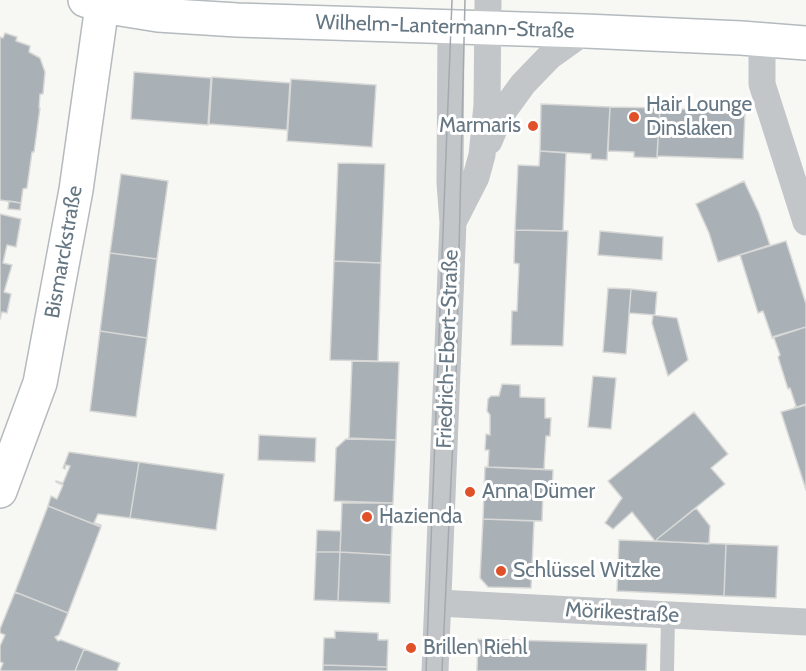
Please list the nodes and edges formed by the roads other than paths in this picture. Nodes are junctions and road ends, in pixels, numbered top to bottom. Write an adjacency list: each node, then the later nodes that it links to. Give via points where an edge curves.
1 (96, 2): 3 (main road, Wilhelm-Lantermann-Straße, via 158,15); 10 (main road, Bismarckstraße, via 76,190 40,383)
2 (488, 14): 3 (main road, Wilhelm-Lantermann-Straße); 4 (main road, Wilhelm-Lantermann-Straße); 7 (street)
3 (451, 27): 8 (street, Friedrich-Ebert-Straße)
4 (585, 31): 5 (main road, Wilhelm-Lantermann-Straße); 7 (street, via 550,56 523,84 500,117)
5 (762, 40): 6 (main road, Wilhelm-Lantermann-Straße); 9 (street, via 762,84)
6 (806, 43)
7 (482, 156): 8 (street)
8 (453, 222): 11 (street, Friedrich-Ebert-Straße)
9 (806, 222)
10 (0, 491)
11 (438, 603): 12 (street, Mörikestraße); 14 (street, Friedrich-Ebert-Straße)
12 (668, 616): 13 (street, Mörikestraße); 15 (lane)
13 (806, 622)
14 (435, 671)
15 (667, 671)

